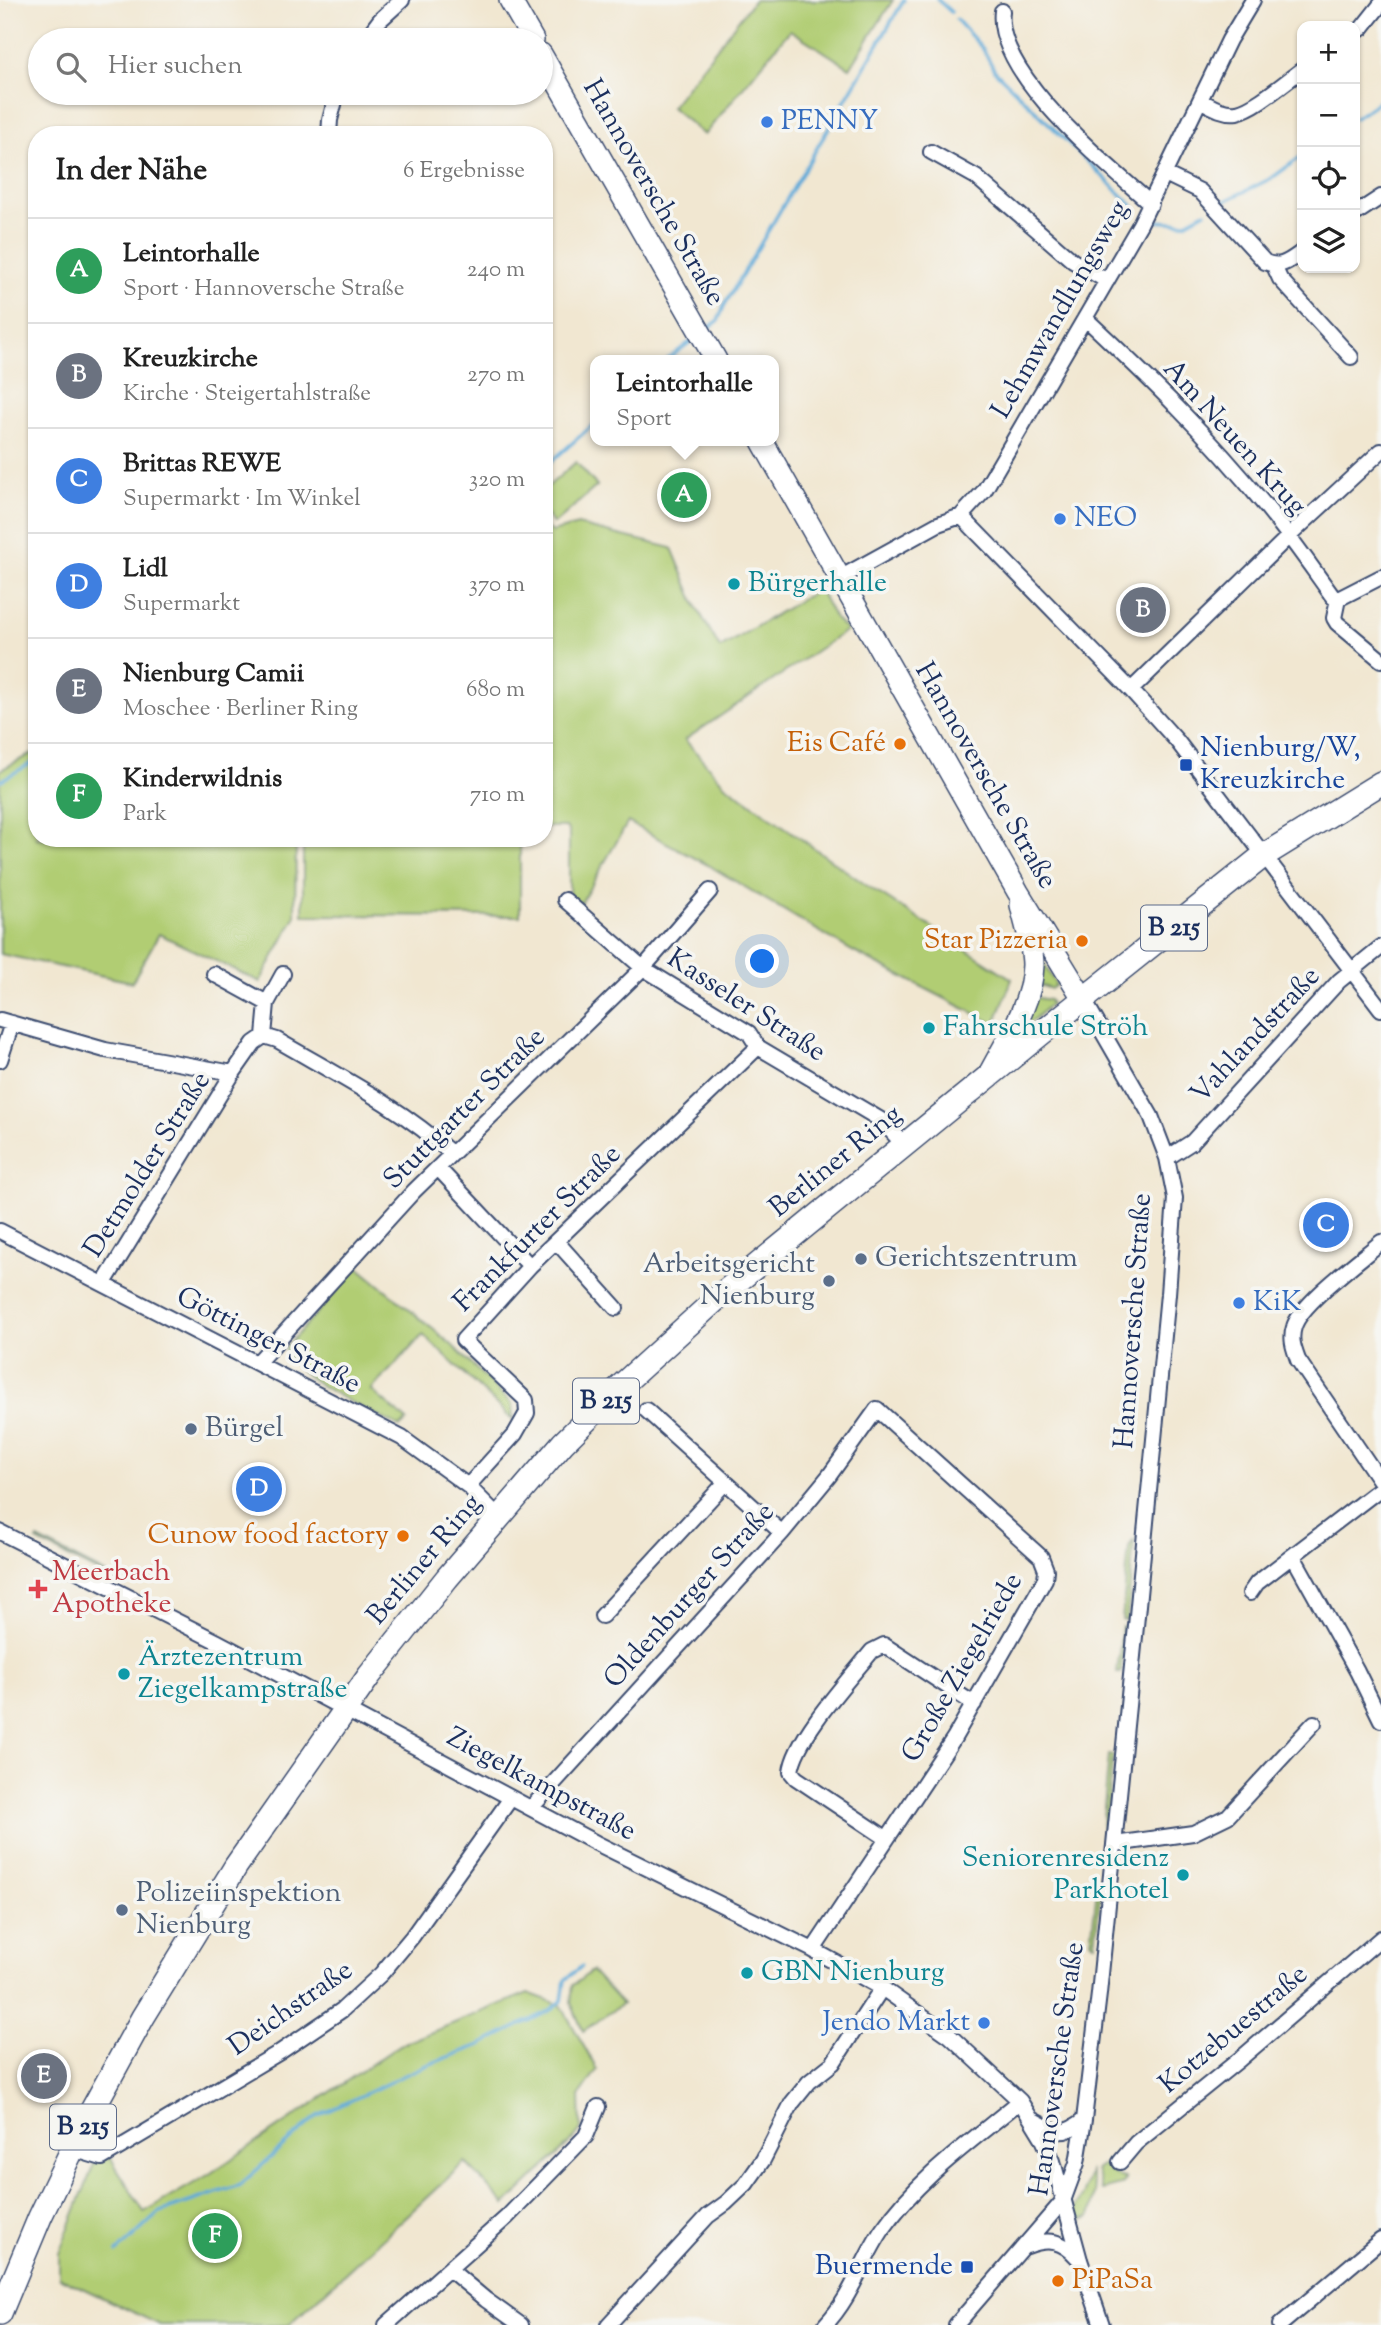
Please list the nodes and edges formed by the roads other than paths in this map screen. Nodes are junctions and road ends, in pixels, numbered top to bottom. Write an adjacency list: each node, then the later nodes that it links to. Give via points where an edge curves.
1 (402, 0): 6 (street)
2 (510, 0): 7 (street)
3 (1253, 0): 11 (street, Lehmwandlungsweg)
4 (1381, 4): 8 (street)
5 (1002, 11): 17 (street, via 1009,48 1025,79)
6 (374, 28)
7 (526, 28)
8 (1360, 29)
9 (1297, 73): 11 (street, via 1236,112 1217,110)
10 (553, 75): 23 (street, Hannoversche Straße)
11 (1200, 100): 15 (street, Lehmwandlungsweg)
12 (335, 105): 13 (street)
13 (331, 126)
14 (931, 152): 21 (street, via 976,177 1073,261)
15 (1165, 174): 17 (street, Lehmwandlungsweg); 20 (street, via 1200,191 1265,262)
16 (1379, 202): 18 (street)
17 (1151, 204): 21 (street, Lehmwandlungsweg)
18 (1360, 212)
19 (1297, 256): 20 (street)
20 (1274, 266): 24 (street, via 1280,279)
21 (1107, 281): 22 (street, Lehmwandlungsweg)
22 (1085, 318): 27 (street, Lehmwandlungsweg, via 984,491); 28 (street, Am Neuen Krug, via 1199,430)
23 (712, 352)
24 (1351, 357)
25 (765, 446): 29 (street, Hannoversche Straße)
26 (1381, 451): 28 (street)
27 (961, 516): 29 (street, Lehmwandlungsweg); 33 (street)
28 (1289, 536): 31 (street, Am Neuen Krug); 33 (street)
29 (840, 578): 37 (street, Hannoversche Straße)
30 (1381, 578): 31 (street)
31 (1338, 599): 32 (street, Am Neuen Krug, via 1337,623)
32 (1381, 660)
33 (1131, 690): 35 (street, via 1177,741)
34 (1381, 783): 35 (main road, Berliner Ring / B 215)
35 (1263, 856): 41 (street); 44 (main road, Berliner Ring / B 215)
36 (710, 891): 40 (street, Stuttgarter Straße)
37 (1018, 892): 44 (street, Hannoversche Straße); 52 (street, Berliner Ring, via 1033,962 1030,989)
38 (565, 900): 40 (street, Kasseler Straße)
39 (1381, 947): 41 (street, Vahlandstraße)
40 (643, 968): 49 (street, Kasseler Straße, via 749,1032); 54 (street, Stuttgarter Straße)
41 (1351, 970): 46 (street); 55 (street, Vahlandstraße, via 1192,1142)
42 (215, 974): 45 (street)
43 (283, 974): 45 (street)
44 (1084, 1000): 52 (main road, Berliner Ring / B 215); 55 (street, Hannoversche Straße, via 1151,1116)
45 (267, 1003): 48 (street)
46 (1381, 1009)
47 (6, 1022): 50 (street); 51 (street, via 105,1050)
48 (264, 1036): 51 (street, Detmolder Straße); 54 (street, via 379,1100)
49 (758, 1046): 53 (street, Kasseler Straße, via 881,1120); 58 (street, Frankfurter Straße)
50 (0, 1060)
51 (233, 1073): 61 (street, Detmolder Straße)
52 (987, 1077): 53 (main road, Berliner Ring / B 215)
53 (904, 1145): 70 (main road, Berliner Ring / B 215, via 722,1294 623,1384 562,1443)
54 (452, 1154): 56 (street, Stuttgarter Straße)
55 (1167, 1158): 83 (street, Hannoversche Straße, via 1175,1198 1172,1253)
56 (438, 1168): 60 (street); 63 (street, Stuttgarter Straße)
57 (0, 1231): 61 (street, Göttinger Straße)
58 (556, 1241): 60 (street, Frankfurter Straße); 62 (street)
59 (1381, 1242): 67 (street, via 1301,1312 1293,1328 1292,1346)
60 (530, 1266): 68 (street, Frankfurter Straße, via 463,1340 526,1400 527,1413 515,1434)
61 (104, 1283): 63 (street, Göttinger Straße)
62 (616, 1308)
63 (257, 1363): 68 (street, Göttinger Straße, via 402,1438)
64 (877, 1409): 72 (street, Oldenburger Straße); 76 (street, Große Ziegelriede, via 1043,1561 1046,1570)
65 (646, 1410): 66 (street)
66 (726, 1482): 72 (street); 75 (street)
67 (1381, 1482)
68 (468, 1486): 70 (street, Göttinger Straße)
69 (1381, 1488): 73 (street)
70 (499, 1517): 77 (main road, Berliner Ring / B 215)
71 (0, 1532): 77 (street, Ziegelkampstraße)
72 (782, 1533): 81 (street, Oldenburger Straße)
73 (1293, 1556): 74 (street); 78 (street)
74 (1250, 1592)
75 (602, 1616)
76 (974, 1704): 82 (street, Große Ziegelriede); 82 (street, via 884,1645 873,1651 814,1725 791,1772)
77 (344, 1708): 80 (street, Ziegelkampstraße); 91 (main road, Berliner Ring / B 215, via 236,1866 143,2017)
78 (1381, 1720)
79 (1314, 1723): 83 (street, via 1228,1816 1193,1833)
80 (511, 1798): 81 (street, Ziegelkampstraße); 91 (street, Deichstraße, via 412,1937 342,2010 102,2158)
81 (531, 1808): 85 (street, Ziegelkampstraße)
82 (886, 1838): 85 (street, Große Ziegelriede)
83 (1115, 1844): 90 (street, Hannoversche Straße)
84 (1381, 1938): 92 (street, Kotzebuestraße, via 1136,2143)
85 (813, 1950): 86 (street, Ziegelkampstraße)
86 (882, 1988): 87 (street, Ziegelkampstraße, via 950,2036); 101 (street, via 833,2063 792,2103 746,2184 708,2216)
87 (1020, 2101): 89 (street, Ziegelkampstraße); 102 (street, via 909,2194 879,2235 844,2303)
88 (598, 2107): 97 (street, via 586,2137)
89 (1032, 2119): 90 (street, via 1063,2133); 93 (street, Ziegelkampstraße, via 1052,2161)
90 (1084, 2120): 93 (street, Hannoversche Straße, via 1077,2162)
91 (72, 2149): 98 (main road, Berliner Ring / B 215)
92 (1121, 2162)
93 (1063, 2201): 95 (street); 96 (street, Hannoversche Straße)
94 (1381, 2240): 105 (street)
95 (1022, 2249): 96 (street, via 1041,2241 1058,2242); 103 (street)
96 (1080, 2260): 104 (street, Hannoversche Straße)
97 (449, 2269): 99 (street); 100 (street)
98 (0, 2313)
99 (386, 2325)
100 (521, 2325)
101 (608, 2325)
102 (825, 2325)
103 (956, 2325)
104 (1102, 2325)
105 (1280, 2325)

